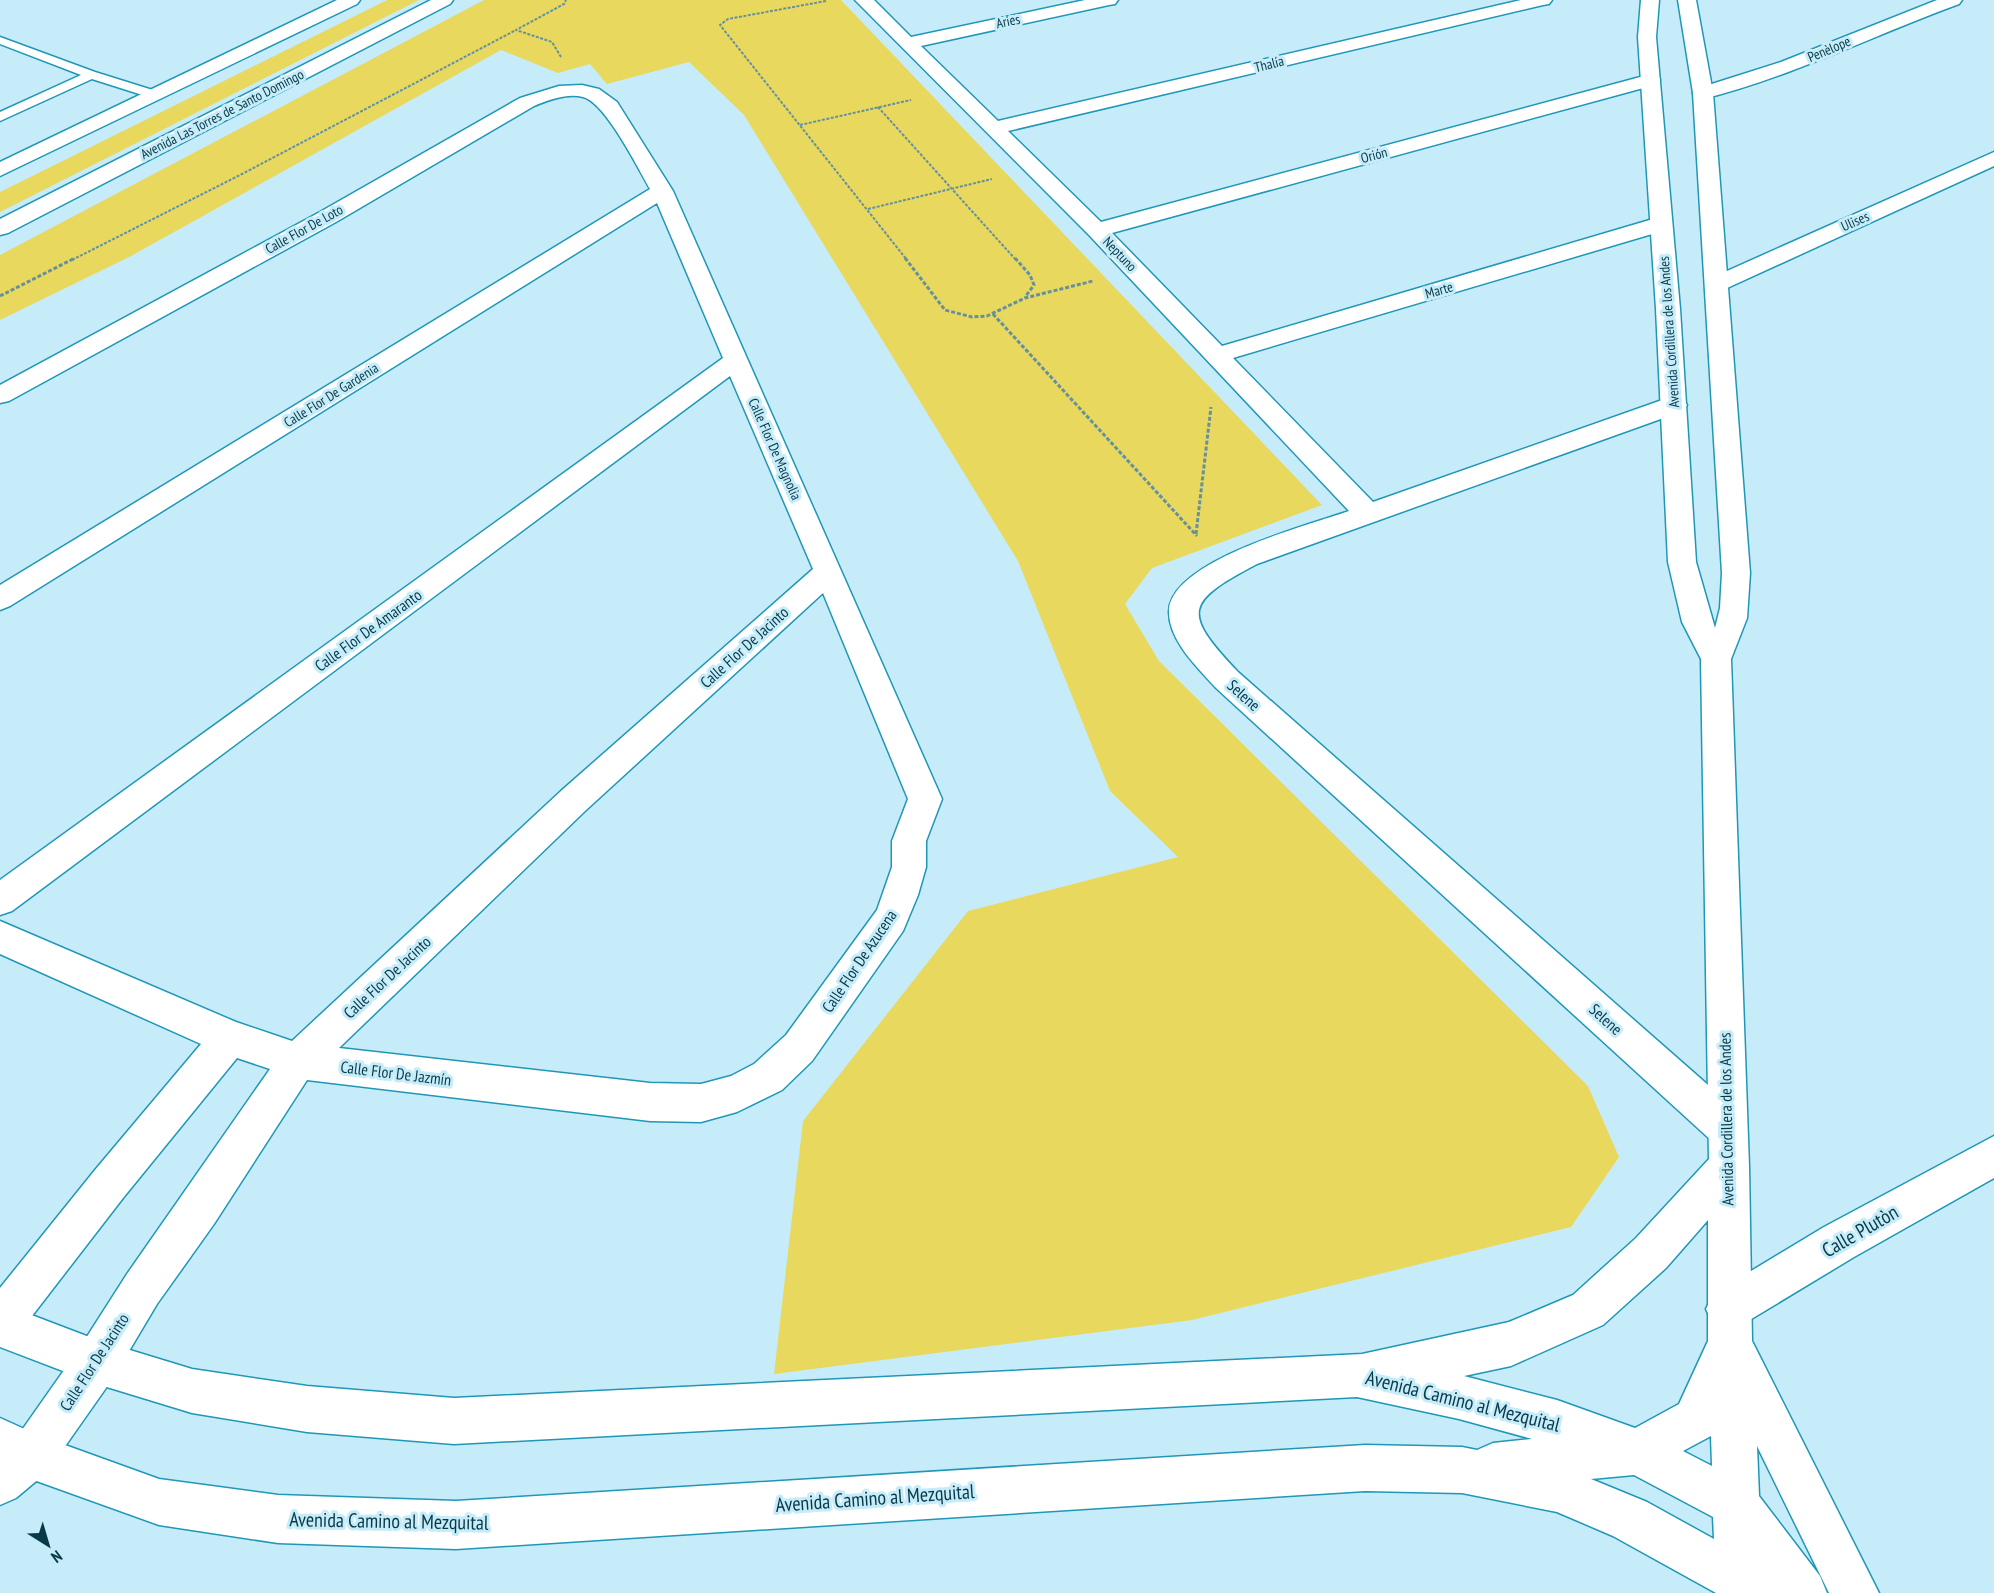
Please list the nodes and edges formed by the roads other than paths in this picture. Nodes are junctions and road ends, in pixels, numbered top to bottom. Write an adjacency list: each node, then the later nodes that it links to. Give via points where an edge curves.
1 (351, 0): 14 (street)
2 (444, 0): 22 (street, Avenida Las Torres de Santo Domingo)
3 (864, 0): 10 (street, Neptuno)
4 (1109, 0): 10 (street, Aries)
5 (1543, 0): 17 (street, Thalía)
6 (1650, 0): 12 (street, Avenida Cordillera de los Andes, via 1647,37)
7 (1687, 0): 13 (street, Avenida Cordillera de los Andes)
8 (1953, 0): 13 (street, Penèlope, via 1895,11 1788,66)
9 (0, 40): 11 (lane)
10 (907, 43): 17 (street, Neptuno)
11 (91, 75): 14 (lane); 16 (lane)
12 (1652, 80): 21 (street, Avenida Cordillera de los Andes); 23 (street, Orión)
13 (1703, 93): 24 (street, Avenida Cordillera de los Andes)
14 (155, 95): 19 (street)
15 (610, 106): 20 (street, Calle Flor De Magnolia); 27 (street, Calle Flor De Loto, via 590,92 565,90 527,102 328,217)
16 (0, 117)
17 (995, 128): 23 (street, Neptuno)
18 (1994, 158): 24 (street, Ulises)
19 (0, 170)
20 (662, 191): 26 (street, Calle Flor De Magnolia); 31 (street, Calle Flor De Gardenia)
21 (1661, 224): 25 (street, Marte); 28 (street, Avenida Cordillera de los Andes)
22 (0, 228)
23 (1097, 230): 25 (street, Neptuno)
24 (1717, 284): 32 (street, Avenida Cordillera de los Andes, via 1736,608 1731,631)
25 (1218, 356): 29 (street, Neptuno)
26 (736, 360): 30 (street, Calle Flor De Magnolia); 34 (street, Calle Flor De Amaranto)
27 (0, 395)
28 (1674, 405): 29 (street, Selene); 32 (street, Avenida Cordillera de los Andes, via 1682,562 1696,622)
29 (1369, 515): 39 (street, Selene, via 1247,557 1198,584 1182,610 1191,640 1227,680)
30 (828, 572): 33 (street, Calle Flor De Magnolia); 38 (street, Calle Flor De Jacinto, via 573,801)
31 (0, 599)
32 (1716, 659): 39 (street, Avenida Cordillera de los Andes)
33 (925, 800): 37 (street, Calle Flor De Azucena, via 909,841 909,867 902,895 890,921)
34 (0, 900)
35 (0, 937): 36 (street, Calle Flor De Jazmín)
36 (230, 1038): 38 (street, Calle Flor De Jazmín); 41 (street)
37 (799, 1048): 38 (street, Calle Flor De Jazmín, via 768,1077 737,1093 701,1103 650,1102)
38 (298, 1061): 43 (street, Calle Flor De Jacinto, via 142,1289)
39 (1728, 1147): 42 (street, Avenida Cordillera de los Andes); 44 (street, via 1652,1253 1588,1310 1511,1344)
40 (1994, 1156): 42 (street, Calle Plutòn, via 1839,1242)
41 (0, 1324): 43 (street, Avenida Camino al Mezquital)
42 (1729, 1326): 45 (street, via 1695,1420); 48 (street, Avenida Cordillera de los Andes); 51 (street)
43 (97, 1362): 44 (street, Avenida Camino al Mezquital, via 204,1393 307,1409 454,1421); 46 (street, Calle Flor De Jacinto)
44 (1357, 1376): 45 (street, Avenida Camino al Mezquital, via 1557,1423)
45 (1637, 1452): 47 (street); 48 (street, Avenida Camino al Mezquital)
46 (10, 1460): 47 (street, Avenida Camino al Mezquital, via 159,1502 278,1519 456,1525 1365,1468)
47 (1462, 1470): 49 (street, Avenida Camino al Mezquital, via 1557,1489 1630,1519)
48 (1736, 1504): 49 (street, Avenida Cordillera de los Andes); 50 (street)
49 (1745, 1588)
50 (1803, 1593)
51 (1856, 1593)

